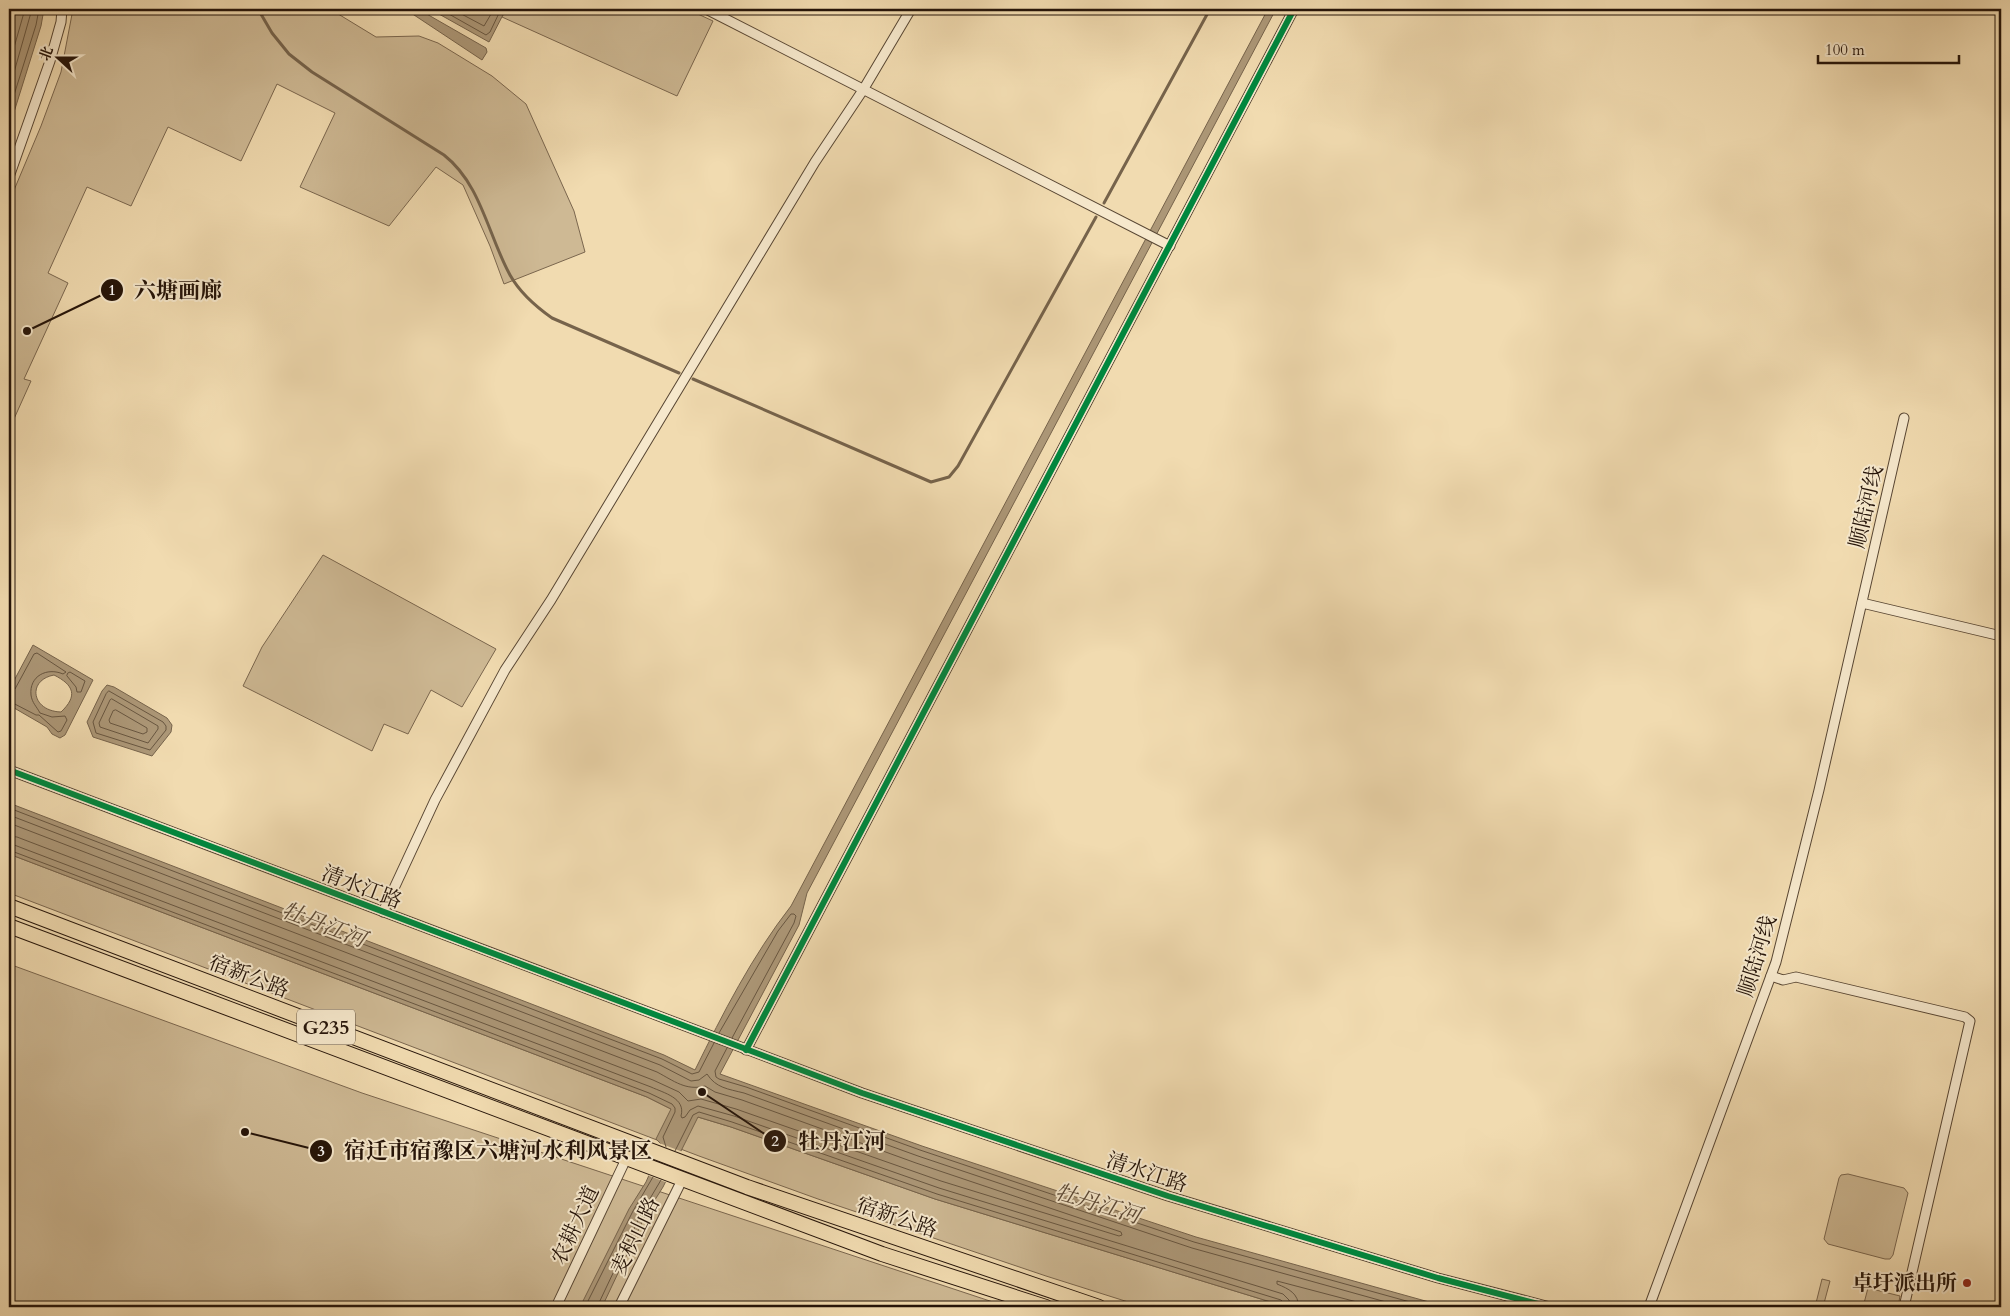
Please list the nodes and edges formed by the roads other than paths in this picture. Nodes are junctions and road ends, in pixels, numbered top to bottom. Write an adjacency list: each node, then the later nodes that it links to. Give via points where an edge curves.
1 (62, 9): 6 (street, via 50,61)
2 (706, 9): 5 (street)
3 (911, 9): 5 (street)
4 (1294, 9): 7 (street)
5 (863, 90): 7 (street); 13 (street, via 815,162 551,600 505,670 435,800)
6 (9, 177)
7 (1166, 244): 16 (street)
8 (1904, 418): 9 (street, 顺陆河线)
9 (1862, 603): 10 (street); 15 (street, 顺陆河线, via 1793,899)
10 (2001, 636)
11 (9, 770): 13 (street, 清水江路)
12 (9, 906): 22 (highway, 宿新公路 / G235, via 747,1187)
13 (383, 912): 16 (street, 清水江路)
14 (9, 926): 17 (highway, 宿新公路 / G235)
15 (1771, 976): 24 (street, 顺陆河线); 25 (street, via 1783,980 1796,977 1970,1021)
16 (743, 1048): 23 (street, 清水江路, via 862,1093 1158,1193 1438,1278)
17 (632, 1161): 18 (highway, 宿新公路); 19 (street, 农耕大道)
18 (679, 1179): 20 (street, 麦积山路); 21 (highway, 宿新公路, via 882,1254)
19 (556, 1307)
20 (620, 1307)
21 (1046, 1307)
22 (1099, 1307)
23 (1550, 1307)
24 (1649, 1307)
25 (1904, 1307)

